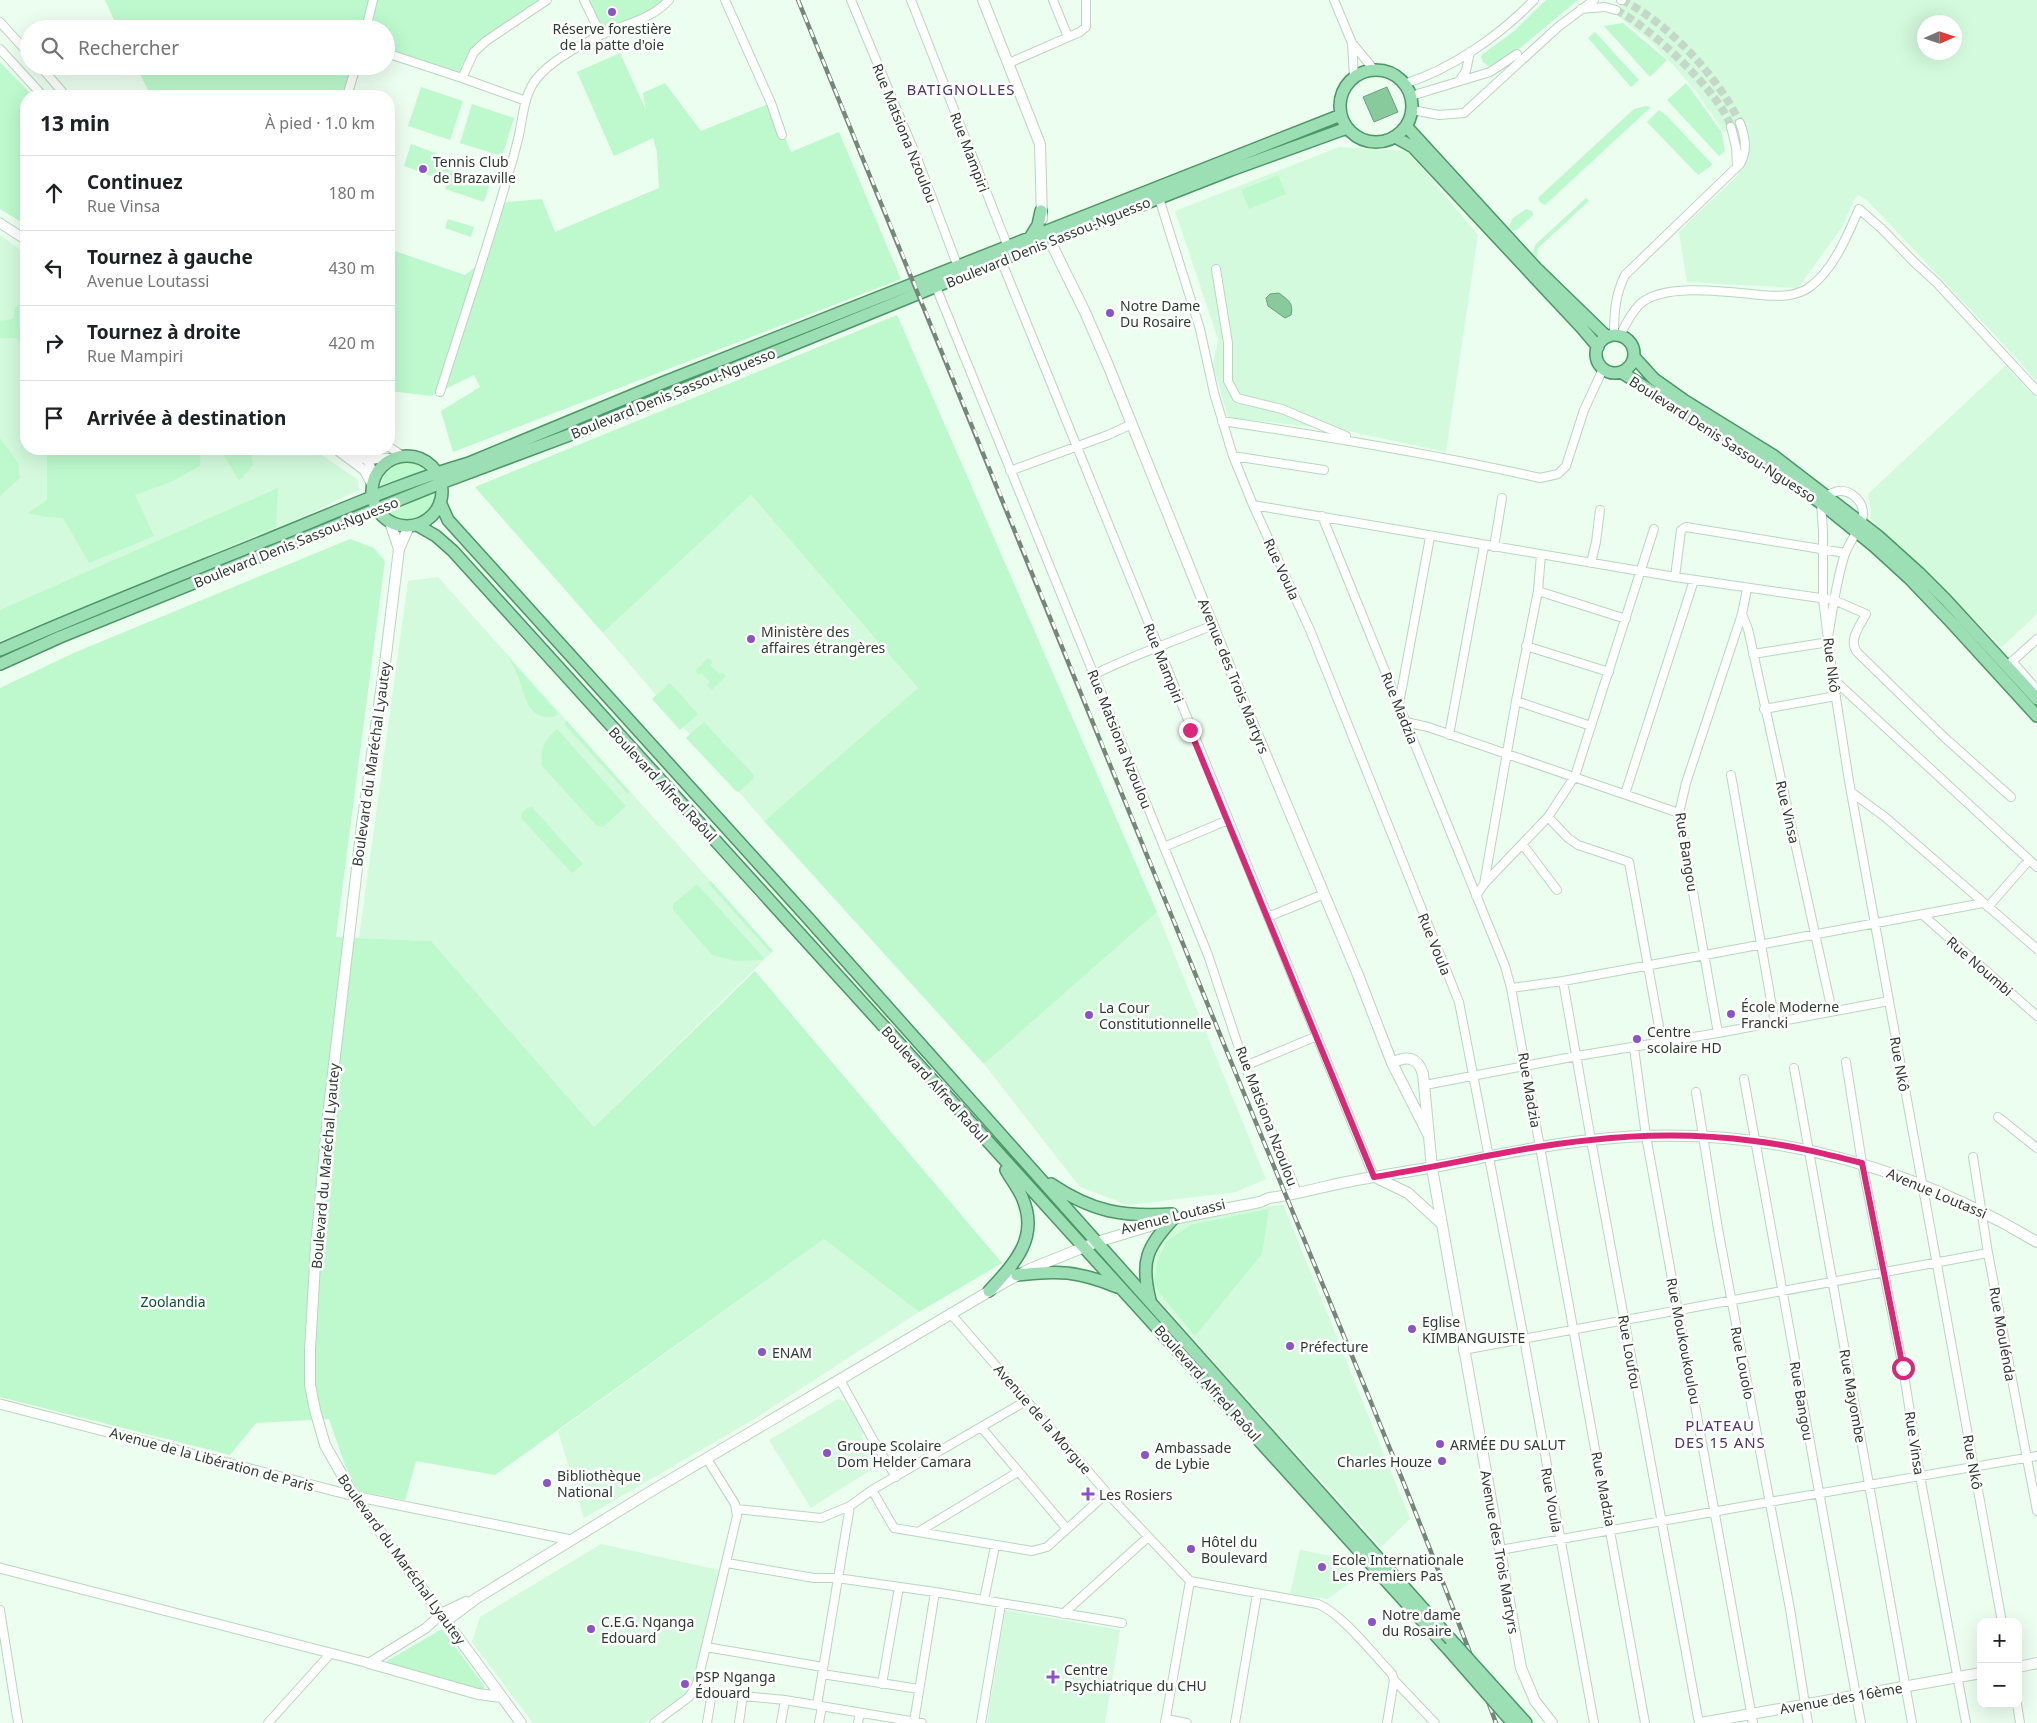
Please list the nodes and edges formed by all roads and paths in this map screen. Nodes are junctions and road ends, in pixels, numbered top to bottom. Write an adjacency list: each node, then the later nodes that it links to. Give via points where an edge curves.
1 (373, 0): 16 (street)
2 (547, 0): 33 (street, via 474,52)
3 (584, 0): 18 (street)
4 (670, 0): 18 (street, via 652,15)
5 (851, 0): 58 (street, Rue Matsiona Nzoulou)
6 (911, 0): 56 (street, Rue Mampiri)
7 (983, 0): 26 (main road, Avenue des Trois Martyrs)
8 (1053, 0): 19 (street)
9 (1086, 0): 19 (street, via 1086,26)
10 (1334, 0): 20 (street)
11 (1534, 0): 23 (street)
12 (1594, 0): 14 (street)
13 (725, 4): 47 (street)
14 (1580, 9): 15 (street, via 1605,7); 41 (street, via 1464,113 1439,115)
15 (1616, 10)
16 (368, 20)
17 (0, 22): 21 (street)
18 (601, 35): 40 (street, via 546,69 531,87)
19 (1068, 38): 26 (street)
20 (1352, 43): 28 (street); 32 (street)
21 (20, 44)
22 (0, 49): 27 (street)
23 (1470, 52): 34 (street, via 1466,72); 35 (street, via 1428,77)
24 (1517, 54): 34 (street, via 1490,72)
25 (395, 55): 33 (street)
26 (1009, 63): 51 (main road, Avenue des Trois Martyrs, via 1040,144)
27 (20, 71)
28 (1375, 71): 32 (main road); 35 (main road, via 1394,75)
29 (24, 75): 36 (street)
30 (48, 75): 37 (street)
31 (353, 75): 38 (street)
32 (1354, 77): 42 (main road, via 1340,101)
33 (462, 78): 40 (street)
34 (1459, 81): 39 (street)
35 (1404, 84): 39 (main road)
36 (38, 90)
37 (61, 90)
38 (349, 90)
39 (1411, 96): 41 (main road)
40 (526, 101): 67 (street, via 501,200)
41 (1412, 110): 44 (main road)
42 (1341, 115): 46 (main road); 53 (main road, Boulevard Denis Sassou-Nguesso)
43 (1740, 122): 49 (street, via 1745,151)
44 (1406, 126): 48 (main road); 61 (main road, via 1536,268)
45 (1731, 127): 49 (street)
46 (1347, 128): 48 (main road, via 1366,141 1381,142); 50 (main road, Boulevard Denis Sassou-Nguesso)
47 (782, 134)
48 (1395, 138): 62 (main road, via 1413,147)
49 (1737, 167): 61 (street, via 1625,275 1614,309)
50 (1159, 198): 53 (main road, Boulevard Denis Sassou-Nguesso); 68 (street, Rue Voula, via 1200,329)
51 (1041, 205): 53 (main road, Avenue des Trois Martyrs); 55 (main road, via 1038,225)
52 (0, 223): 54 (street)
53 (1050, 235): 55 (main road, Boulevard Denis Sassou-Nguesso); 57 (main road, Boulevard Denis Sassou-Nguesso); 69 (main road, Avenue des Trois Martyrs)
54 (20, 236)
55 (1030, 238): 56 (main road, Boulevard Denis Sassou-Nguesso)
56 (1008, 247): 58 (main road, Boulevard Denis Sassou-Nguesso)
57 (1001, 260): 60 (main road, Boulevard Denis Sassou-Nguesso); 71 (street, Rue Mampiri)
58 (958, 267): 80 (main road, Boulevard Denis Sassou-Nguesso, via 662,383)
59 (1216, 269): 70 (street, via 1228,342 1228,380 1237,398 1282,409)
60 (936, 288): 79 (street, Rue Matsiona Nzoulou); 80 (main road, Boulevard Denis Sassou-Nguesso, via 580,431)
61 (1614, 336): 62 (main road); 63 (main road, via 1632,345); 66 (street, via 1641,303 1662,292 1711,291 1780,297 1806,290 1817,282 1840,248 1859,208 1937,283)
62 (1598, 347): 64 (main road, via 1596,357)
63 (1634, 357): 65 (main road); 83 (main road, Boulevard Denis Sassou-Nguesso, via 1654,379 1774,456)
64 (1603, 369): 65 (main road, via 1612,373); 70 (street, via 1584,410 1569,461 1563,470 1550,477 1540,478)
65 (1622, 372): 83 (main road, Boulevard Denis Sassou-Nguesso)
66 (2037, 391)
67 (440, 392)
68 (1222, 420): 70 (street); 75 (street, Rue Voula)
69 (1132, 424): 71 (street); 110 (main road, Avenue des Trois Martyrs)
70 (1357, 441)
71 (1076, 446): 79 (street); 114 (street, Rue Mampiri)
72 (395, 454): 76 (street)
73 (344, 455): 77 (street); 81 (street)
74 (364, 455): 77 (street)
75 (1233, 456): 78 (street); 86 (street, Rue Voula)
76 (398, 457): 77 (street); 80 (main road, via 422,459); 81 (main road, via 386,462)
77 (367, 460): 81 (street)
78 (1324, 470)
79 (1010, 471): 120 (street, Rue Matsiona Nzoulou)
80 (439, 478): 84 (main road); 85 (main road, Boulevard Denis Sassou-Nguesso)
81 (374, 480): 85 (main road)
82 (1502, 498): 95 (street)
83 (1824, 499): 91 (main road, Boulevard Denis Sassou-Nguesso); 91 (street, via 1844,491 1856,497 1863,509); 97 (street, Rue Nkô)
84 (440, 502): 90 (main road, via 431,516); 192 (main road, Boulevard Alfred Raôul, via 448,520)
85 (374, 504): 89 (main road); 115 (main road, Boulevard Denis Sassou-Nguesso, via 56,625); 117 (main road, Boulevard Denis Sassou-Nguesso)
86 (1253, 505): 88 (street); 174 (street, Rue Voula, via 1310,630 1459,1002)
87 (1600, 510): 100 (street)
88 (1322, 516): 93 (street); 126 (street, Rue Madzia)
89 (390, 522): 90 (main road, Boulevard Alfred Raôul); 96 (main road, Boulevard du Maréchal Lyautey)
90 (413, 525): 96 (main road, Boulevard du Maréchal Lyautey); 186 (main road, Boulevard Alfred Raôul, via 436,536 453,551)
91 (1858, 527): 98 (street); 118 (main road, Boulevard Denis Sassou-Nguesso, via 1919,573); 128 (main road, Boulevard Denis Sassou-Nguesso)
92 (1654, 529): 101 (street)
93 (1430, 537): 94 (street); 126 (street)
94 (1484, 546): 95 (street); 131 (street)
95 (1494, 547): 99 (street)
96 (399, 549): 233 (main road, Boulevard du Maréchal Lyautey, via 325,1141 310,1350 310,1385 318,1425 332,1460)
97 (1824, 550): 98 (street); 102 (street, via 1686,527 1681,530); 106 (street, Rue Nkô)
98 (1845, 553): 107 (street)
99 (1541, 555): 100 (street); 105 (street)
100 (1591, 563): 101 (street)
101 (1642, 571): 102 (street); 109 (street)
102 (1674, 577): 103 (street)
103 (1694, 580): 104 (street); 136 (street)
104 (1747, 589): 106 (street); 108 (street, Rue Bangou)
105 (1538, 591): 109 (street); 113 (street)
106 (1823, 599): 107 (street); 112 (street, Rue Nkô)
107 (1834, 600): 112 (street); 137 (street, via 1866,614 1854,638 1857,652)
108 (1742, 614): 116 (street, Rue Vinsa); 138 (street, Rue Bangou, via 1688,775)
109 (1626, 619): 119 (street)
110 (1213, 626): 114 (street); 147 (main road, Avenue des Trois Martyrs)
111 (2037, 639): 118 (street)
112 (1829, 640): 116 (street); 121 (street, Rue Nkô)
113 (1526, 646): 119 (street); 125 (street)
114 (1158, 648): 120 (street); 140 (street, Rue Mampiri)
115 (0, 650)
116 (1753, 654): 127 (street, Rue Vinsa)
117 (0, 664)
118 (2009, 664): 122 (street); 124 (main road, Boulevard Denis Sassou-Nguesso)
119 (1609, 672): 130 (street)
120 (1095, 674): 142 (street, Rue Matsiona Nzoulou)
121 (1833, 678): 123 (street, Rue Nkô); 143 (street)
122 (2037, 690)
123 (1836, 696): 127 (street); 135 (street, Rue Nkô)
124 (2037, 699)
125 (1516, 701): 130 (street); 132 (street)
126 (1399, 704): 129 (street, Rue Madzia)
127 (1764, 709): 153 (street, Rue Vinsa)
128 (2037, 716)
129 (1406, 722): 131 (street); 148 (street, Rue Madzia)
130 (1591, 726): 134 (street)
131 (1449, 735): 132 (street)
132 (1506, 754): 134 (street); 145 (street)
133 (1730, 775): 154 (street)
134 (1575, 776): 136 (street); 139 (street)
135 (1851, 792): 149 (street); 152 (street, Rue Nkô)
136 (1625, 794): 138 (street)
137 (2011, 797)
138 (1679, 813): 156 (street, Rue Bangou)
139 (1548, 818): 141 (street); 157 (street, via 1578,845 1629,862)
140 (1228, 820): 142 (street); 151 (street, Rue Mampiri)
141 (1523, 845): 145 (street); 146 (street)
142 (1164, 847): 171 (street, Rue Matsiona Nzoulou, via 1208,955)
143 (2029, 860): 144 (street); 149 (street)
144 (2037, 867)
145 (1484, 884): 148 (street)
146 (1557, 890)
147 (1324, 894): 151 (street); 170 (main road, Avenue des Trois Martyrs)
148 (1476, 896): 159 (street, Rue Madzia)
149 (1986, 905): 150 (street); 155 (street)
150 (1923, 915): 152 (street); 162 (street, Rue Noumbi)
151 (1268, 917): 165 (street, Rue Mampiri)
152 (1875, 923): 153 (street); 160 (street, Rue Nkô)
153 (1815, 934): 154 (street); 161 (street, Rue Vinsa)
154 (1760, 945): 156 (street); 163 (street)
155 (2037, 949)
156 (1705, 955): 157 (street); 164 (street, Rue Bangou)
157 (1647, 965): 158 (street); 166 (street)
158 (1563, 981): 159 (street); 168 (street, Rue Loufou)
159 (1511, 988): 172 (street, Rue Madzia)
160 (1889, 1001): 161 (street); 194 (street, Rue Nkô)
161 (1832, 1011): 163 (street)
162 (2037, 1016)
163 (1775, 1023): 164 (street)
164 (1718, 1033): 166 (street)
165 (1317, 1036): 171 (street); 193 (street, Rue Mampiri)
166 (1662, 1043): 167 (street)
167 (1634, 1048): 168 (street); 180 (street, Rue Moukoukoulou)
168 (1577, 1056): 172 (street); 182 (street, Rue Loufou)
169 (1846, 1062): 190 (street, Rue Vinsa)
170 (1392, 1063): 176 (main road, Avenue des Trois Martyrs, via 1402,1059 1418,1062); 179 (main road, Avenue des Trois Martyrs)
171 (1245, 1066): 195 (street, Rue Matsiona Nzoulou)
172 (1525, 1067): 174 (street); 184 (street, Rue Madzia)
173 (1794, 1068): 187 (street, Rue Mayombe)
174 (1474, 1075): 176 (street); 188 (street, Rue Voula)
175 (1744, 1080): 183 (street, Rue Bangou)
176 (1425, 1085): 179 (main road, Avenue des Trois Martyrs)
177 (1696, 1092): 181 (street, Rue Louolo)
178 (1998, 1117): 185 (street)
179 (1428, 1136): 191 (main road, Avenue des Trois Martyrs)
180 (1646, 1136): 181 (main road, Avenue Loutassi); 182 (main road, Avenue Loutassi); 212 (street, Rue Moukoukoulou)
181 (1703, 1137): 183 (main road, Avenue Loutassi); 210 (street, Rue Louolo)
182 (1590, 1140): 184 (main road, Avenue Loutassi); 214 (street, Rue Loufou)
183 (1754, 1141): 187 (main road, Avenue Loutassi); 208 (street, Rue Bangou)
184 (1540, 1147): 188 (main road, Avenue Loutassi); 215 (street, Rue Madzia)
185 (2037, 1148)
186 (994, 1150): 201 (main road, Boulevard Alfred Raôul); 209 (main road, via 1022,1197 1029,1231 1010,1268)
187 (1808, 1150): 190 (main road, Avenue Loutassi); 206 (street, Rue Mayombe)
188 (1489, 1157): 191 (main road, Avenue Loutassi); 216 (street, Rue Voula)
189 (1973, 1157): 196 (street, Rue Moulénda)
190 (1862, 1163): 194 (main road, Avenue Loutassi); 204 (street, Rue Vinsa)
191 (1432, 1168): 193 (main road, Avenue Loutassi); 198 (main road, Avenue des Trois Martyrs)
192 (1036, 1174): 197 (main road, via 1076,1199 1111,1212 1131,1216); 199 (main road, Boulevard Alfred Raôul)
193 (1374, 1177): 195 (main road, Avenue Loutassi); 198 (main road, via 1408,1193)
194 (1922, 1184): 196 (main road, Avenue Loutassi); 203 (street, Rue Nkô)
195 (1297, 1193): 197 (main road, Avenue Loutassi)
196 (1982, 1210): 200 (main road, Avenue Loutassi); 202 (street, Rue Moulénda)
197 (1173, 1216): 199 (main road, Avenue Loutassi); 211 (main road, via 1147,1258 1144,1271)
198 (1441, 1222): 217 (main road, Avenue des Trois Martyrs)
199 (1095, 1240): 201 (main road, Avenue Loutassi); 211 (main road, Boulevard Alfred Raôul)
200 (2037, 1242)
201 (1081, 1245): 205 (main road, Avenue Loutassi); 207 (main road, Boulevard Alfred Raôul)
202 (1988, 1253): 203 (street); 223 (street, Rue Moulénda)
203 (1936, 1263): 204 (street); 225 (street, Rue Nkô)
204 (1883, 1273): 206 (street); 228 (street, Rue Vinsa, via 1903,1368)
205 (1017, 1275): 207 (main road, via 1078,1273); 209 (main road, Avenue Loutassi)
206 (1832, 1282): 208 (street); 229 (street, Rue Mayombe)
207 (1122, 1289): 285 (main road, Boulevard Alfred Raôul, bridge, via 1448,1649)
208 (1782, 1290): 210 (street); 232 (street, Rue Bangou)
209 (989, 1291): 213 (main road, Avenue Loutassi)
210 (1731, 1300): 212 (street); 234 (street, Rue Louolo)
211 (1151, 1304): 285 (main road, Boulevard Alfred Raôul, bridge, via 1444,1632)
212 (1677, 1310): 214 (street); 238 (street, Rue Moukoukoulou)
213 (950, 1313): 218 (main road, Avenue Loutassi); 219 (street, Avenue de la Morgue)
214 (1624, 1319): 215 (street); 239 (street, Rue Loufou)
215 (1574, 1329): 216 (street); 241 (street, Rue Madzia)
216 (1524, 1339): 217 (street); 244 (street, Rue Voula)
217 (1463, 1350): 247 (main road, Avenue des Trois Martyrs)
218 (840, 1380): 224 (main road, Avenue Loutassi); 227 (street)
219 (1026, 1401): 221 (street); 231 (street, Avenue de la Morgue)
220 (0, 1404): 233 (street, Avenue de la Libération de Paris)
221 (981, 1427): 226 (street); 227 (street)
222 (2037, 1456): 223 (street)
223 (2026, 1458): 225 (street); 237 (street, Rue Moulénda)
224 (707, 1459): 236 (street); 245 (main road, Avenue Loutassi)
225 (1974, 1467): 228 (street); 262 (street, Rue Nkô)
226 (1018, 1472): 240 (street); 242 (street)
227 (896, 1476): 230 (street)
228 (1920, 1476): 229 (street); 272 (street, Rue Vinsa)
229 (1869, 1485): 232 (street); 275 (street, Rue Mayombe)
230 (872, 1490): 235 (street); 242 (street, via 892,1526)
231 (1107, 1493): 240 (street); 243 (street, Avenue de la Morgue)
232 (1819, 1494): 234 (street); 280 (street, Rue Bangou)
233 (354, 1496): 245 (street, Avenue de la Libération de Paris); 261 (main road, Boulevard du Maréchal Lyautey)
234 (1770, 1503): 238 (street); 284 (street, Rue Louolo)
235 (850, 1506): 236 (street, via 816,1519); 250 (street)
236 (737, 1509): 248 (street)
237 (2037, 1511)
238 (1715, 1512): 239 (street); 288 (street, Rue Moukoukoulou)
239 (1662, 1522): 241 (street); 311 (street, Rue Loufou)
240 (1067, 1530): 246 (street, via 1040,1550)
241 (1611, 1530): 244 (street); 310 (street, Rue Madzia)
242 (918, 1532): 246 (street)
243 (1148, 1537): 251 (street, Avenue de la Morgue); 260 (street)
244 (1559, 1539): 247 (street); 309 (street, Rue Voula)
245 (571, 1540): 255 (main road, Avenue Loutassi)
246 (995, 1546): 256 (street)
247 (1500, 1550): 308 (main road, Avenue des Trois Martyrs, via 1522,1668 1535,1701)
248 (727, 1563): 250 (street, via 814,1578); 265 (street)
249 (0, 1568): 266 (street)
250 (837, 1578): 252 (street); 270 (street)
251 (1190, 1580): 254 (street); 290 (street)
252 (899, 1587): 253 (street); 274 (street)
253 (936, 1592): 256 (street); 276 (street)
254 (1257, 1594): 273 (street, via 1326,1608 1392,1674); 303 (street)
255 (477, 1598): 259 (main road); 261 (main road)
256 (984, 1600): 257 (street)
257 (1001, 1604): 260 (street); 301 (street)
258 (0, 1610): 292 (street)
259 (459, 1613): 261 (main road); 264 (main road)
260 (1063, 1614): 263 (street)
261 (444, 1618): 264 (main road, Boulevard du Maréchal Lyautey); 267 (street)
262 (2001, 1618)
263 (1122, 1623)
264 (456, 1634): 281 (main road, Boulevard du Maréchal Lyautey)
265 (706, 1647): 270 (street); 277 (street)
266 (331, 1653): 267 (street); 293 (street)
267 (369, 1663): 281 (main road, via 478,1694)
268 (2037, 1663): 269 (main road)
269 (2022, 1666)
270 (823, 1671): 274 (street); 283 (street)
271 (1977, 1674): 272 (main road, Avenue des 16ème)
272 (1957, 1677): 275 (main road, Avenue des 16ème); 315 (street, Rue Vinsa)
273 (1394, 1680): 304 (street); 305 (street)
274 (882, 1684): 276 (street)
275 (1906, 1686): 280 (main road, Avenue des 16ème); 314 (street, Rue Mayombe)
276 (919, 1690): 291 (street)
277 (694, 1691): 278 (street); 295 (street)
278 (712, 1692): 279 (street); 296 (street)
279 (743, 1695): 282 (street); 297 (street)
280 (1855, 1696): 284 (main road, Avenue des 16ème); 313 (street, Rue Bangou)
281 (501, 1697): 294 (main road, Boulevard du Maréchal Lyautey)
282 (784, 1700): 283 (street); 298 (street)
283 (819, 1705): 287 (street); 299 (street)
284 (1804, 1705): 288 (main road, Avenue des 16ème); 312 (street, Rue Louolo)
285 (1505, 1707): 306 (main road); 307 (main road)
286 (2018, 1708): 316 (street)
287 (860, 1713): 289 (street); 300 (street)
288 (1752, 1718): 311 (main road, Avenue des 16ème)
289 (901, 1721): 291 (street)
290 (1166, 1721): 302 (street)
291 (918, 1722)
292 (18, 1723)
293 (268, 1723)
294 (520, 1723)
295 (654, 1723)
296 (706, 1723)
297 (739, 1723)
298 (781, 1723)
299 (819, 1723)
300 (858, 1723)
301 (981, 1723)
302 (1187, 1723)
303 (1235, 1723)
304 (1387, 1723)
305 (1436, 1723)
306 (1513, 1723)
307 (1526, 1723)
308 (1552, 1723)
309 (1594, 1723)
310 (1645, 1723)
311 (1700, 1723)
312 (1808, 1723)
313 (1861, 1723)
314 (1912, 1723)
315 (1966, 1723)
316 (2020, 1723)

